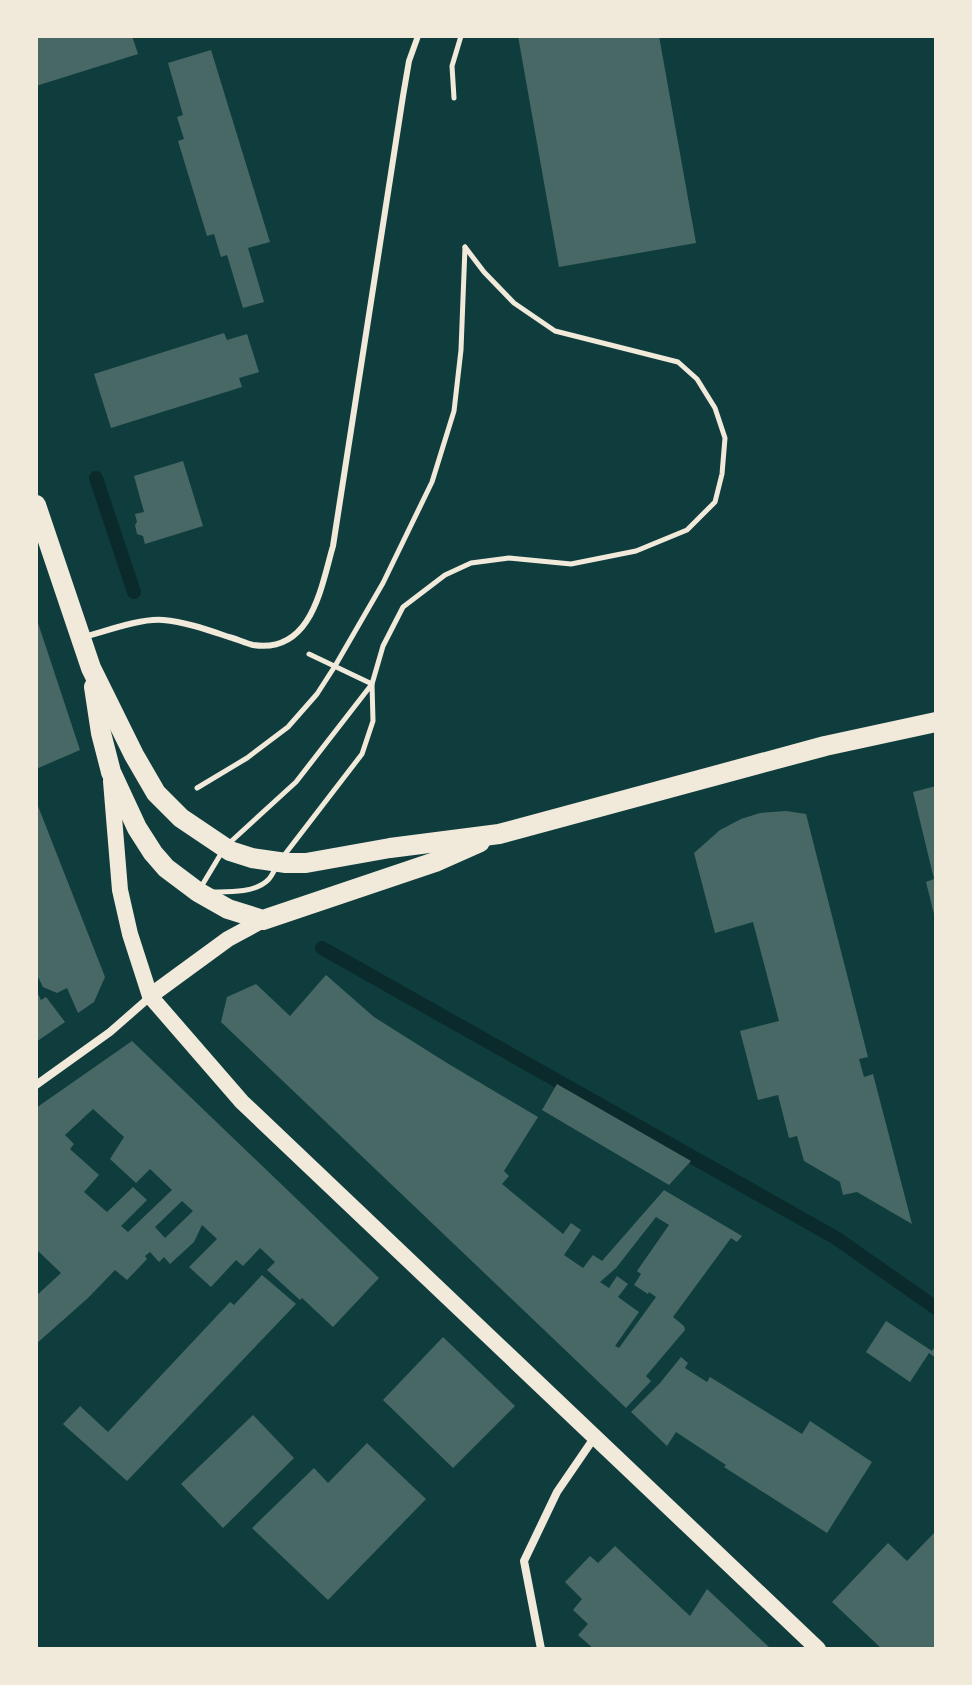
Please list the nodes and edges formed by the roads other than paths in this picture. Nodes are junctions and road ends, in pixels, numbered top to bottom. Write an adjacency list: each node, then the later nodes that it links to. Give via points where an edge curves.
1 (418, 36): 3 (lane, via 403,96 333,546 313,611 300,631 275,644 253,645 159,619)
2 (37, 508): 3 (main road)
3 (81, 638): 4 (main road)
4 (91, 668): 6 (main road); 7 (main road, via 156,793 181,818 230,851 306,863)
5 (936, 722): 7 (main road, via 825,746)
6 (111, 772): 8 (main road, via 137,828 166,868 228,909); 9 (main road, via 120,890)
7 (499, 834): 8 (main road, via 435,862)
8 (263, 920): 9 (main road)
9 (150, 996): 10 (street); 11 (main road, via 242,1102)
10 (36, 1085)
11 (594, 1438): 12 (street, via 557,1492 524,1561); 13 (main road)
12 (541, 1649)
13 (818, 1649)

